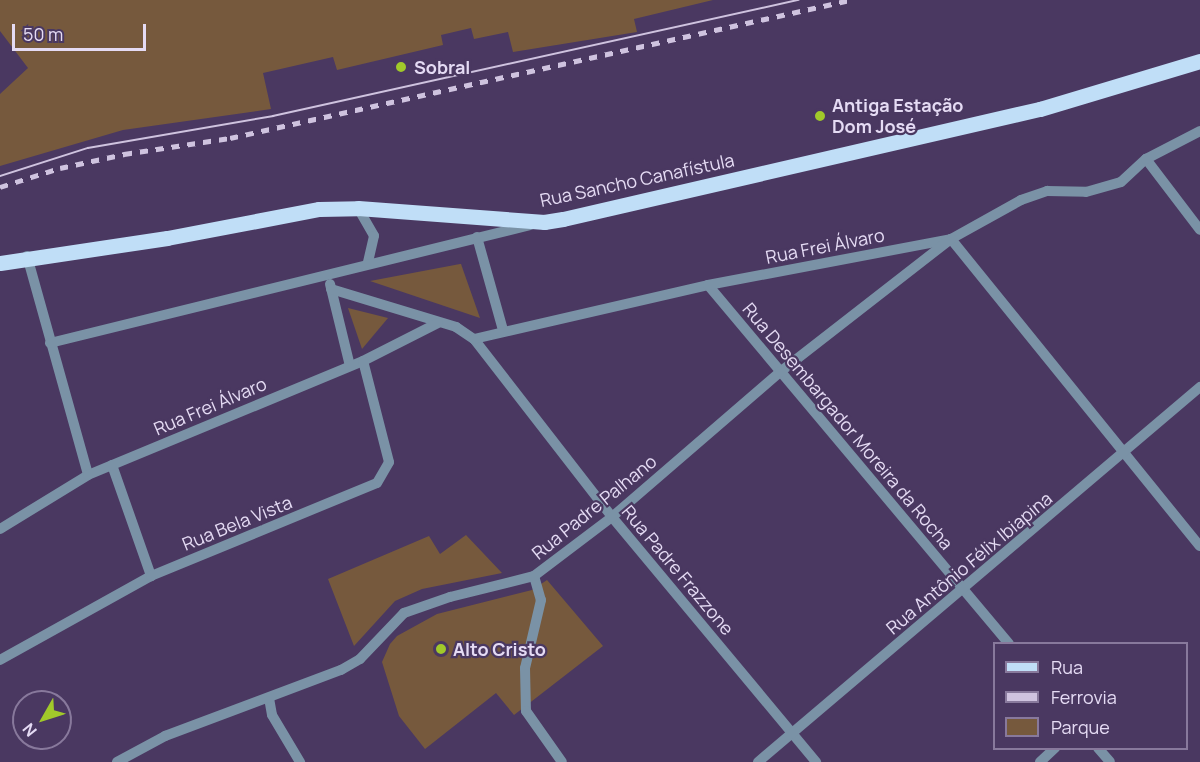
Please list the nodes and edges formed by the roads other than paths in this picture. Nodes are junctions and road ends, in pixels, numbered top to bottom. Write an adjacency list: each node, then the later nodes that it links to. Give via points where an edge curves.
1 (1200, 61): 5 (main road, Rua Sancho Canafístula, via 1040,110)
2 (1200, 131): 3 (street, Rua Frei Álvaro)
3 (1146, 159): 6 (street); 8 (street, Rua Frei Álvaro, via 1121,182 1086,192 1047,191 1021,200)
4 (358, 208): 5 (main road, Rua Sancho Canafístula); 9 (main road, Rua Sancho Canafístula, via 296,212 168,238); 11 (street, via 374,236)
5 (544, 222): 7 (street)
6 (1200, 230)
7 (477, 237): 11 (street); 16 (street)
8 (951, 239): 13 (street, Rua Frei Álvaro); 21 (street, Rua Padre Palhano); 23 (street)
9 (27, 256): 10 (main road, Rua Sancho Canafístula); 18 (street)
10 (0, 263)
11 (368, 263): 12 (street)
12 (327, 274): 14 (street); 18 (street)
13 (708, 285): 16 (street, Rua Frei Álvaro); 21 (street, Rua Desembargador Moreira da Rocha)
14 (331, 289): 15 (street); 20 (street)
15 (438, 322): 17 (street, via 456,327); 19 (street, Rua Frei Álvaro)
16 (503, 330): 17 (street, Rua Frei Álvaro)
17 (474, 339): 26 (street, Rua Padre Frazzone)
18 (50, 343): 25 (street)
19 (363, 361): 20 (street, Rua Frei Álvaro); 29 (street, Rua Bela Vista, via 389,462 377,483)
20 (350, 366): 24 (street, Rua Frei Álvaro)
21 (780, 372): 26 (street, Rua Padre Palhano); 31 (street, Rua Desembargador Moreira da Rocha)
22 (1200, 387): 23 (street, Rua Antônio Félix Ibiapina)
23 (1123, 455): 28 (street); 31 (street, Rua Antônio Félix Ibiapina)
24 (112, 465): 25 (street, Rua Frei Álvaro); 29 (street)
25 (88, 475): 27 (street, Rua Frei Álvaro)
26 (612, 517): 30 (street, Rua Padre Palhano); 35 (street, Rua Padre Frazzone)
27 (0, 529)
28 (1200, 546)
29 (151, 576): 33 (street, Rua Bela Vista)
30 (534, 576): 34 (street, Rua Padre Palhano, via 450,597 404,614 351,665); 40 (street, via 541,600 525,668 526,711)
31 (963, 589): 32 (street, Rua Desembargador Moreira da Rocha); 35 (street, Rua Antônio Félix Ibiapina)
32 (1007, 642)
33 (0, 660)
34 (269, 698): 38 (street, Rua Padre Palhano, via 165,736); 39 (street, via 272,715)
35 (793, 734): 41 (street, Rua Antônio Félix Ibiapina); 42 (street, Rua Padre Frazzone)
36 (1054, 750): 43 (street)
37 (1100, 750): 44 (street)
38 (117, 762)
39 (300, 762)
40 (562, 762)
41 (758, 762)
42 (816, 762)
43 (1040, 762)
44 (1110, 762)

